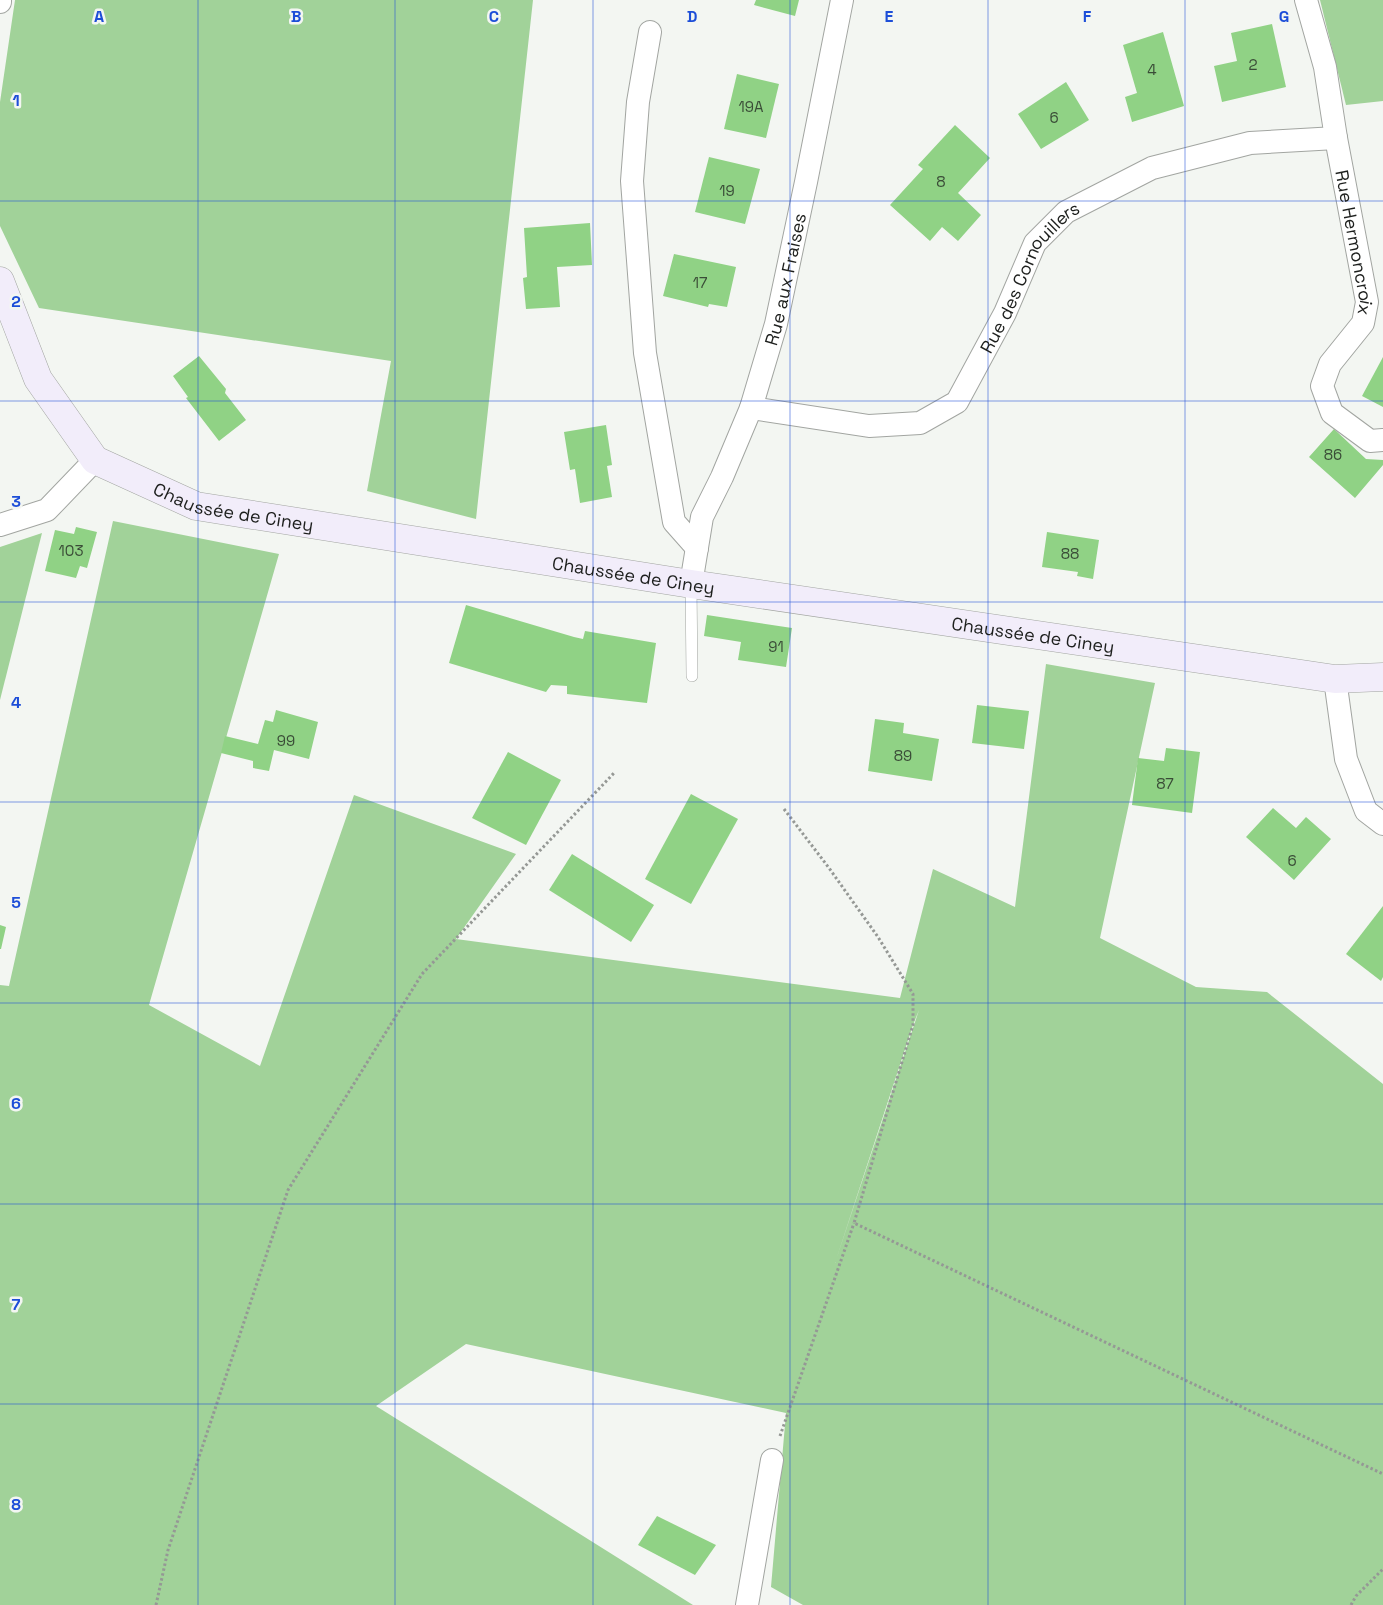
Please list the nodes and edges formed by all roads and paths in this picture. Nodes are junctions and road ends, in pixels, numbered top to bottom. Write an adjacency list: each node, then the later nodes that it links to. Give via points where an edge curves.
1 (842, 0): 6 (street, Rue aux Fraises, via 776,324)
2 (1306, 0): 4 (street, Rue Hermoncroix, via 1325,67)
3 (650, 32): 10 (street, via 638,102 632,181 645,353 674,522)
4 (1336, 138): 6 (street, Rue des Cornouillers, via 1250,143 1152,168 1066,212 1035,243 1005,314 957,402 920,423 870,426); 7 (street, Rue Hermoncroix, via 1366,302 1363,323 1330,364 1322,386 1332,413 1370,441)
5 (0, 281): 8 (main road, via 38,379)
6 (751, 408): 10 (street, Rue aux Fraises, via 702,517)
7 (1383, 440)
8 (95, 460): 9 (street, via 47,510); 11 (main road, Chaussée de Ciney, via 196,506)
9 (0, 526)
10 (697, 548): 11 (street, Rue aux Fraises)
11 (691, 584): 12 (lane); 14 (main road, Chaussée de Ciney)
12 (692, 676)
13 (1383, 677): 14 (main road, Chaussée de Ciney)
14 (1335, 679): 17 (street, via 1346,758 1366,811)
15 (614, 772): 22 (path, via 422,974 288,1190 168,1550)
16 (784, 809): 18 (path, via 830,868 913,994 913,1025)
17 (1383, 824)
18 (854, 1223): 19 (path); 20 (path)
19 (772, 1460): 23 (street)
20 (1383, 1474)
21 (1383, 1569): 24 (path)
22 (156, 1605)
23 (747, 1605)
24 (1351, 1605)

